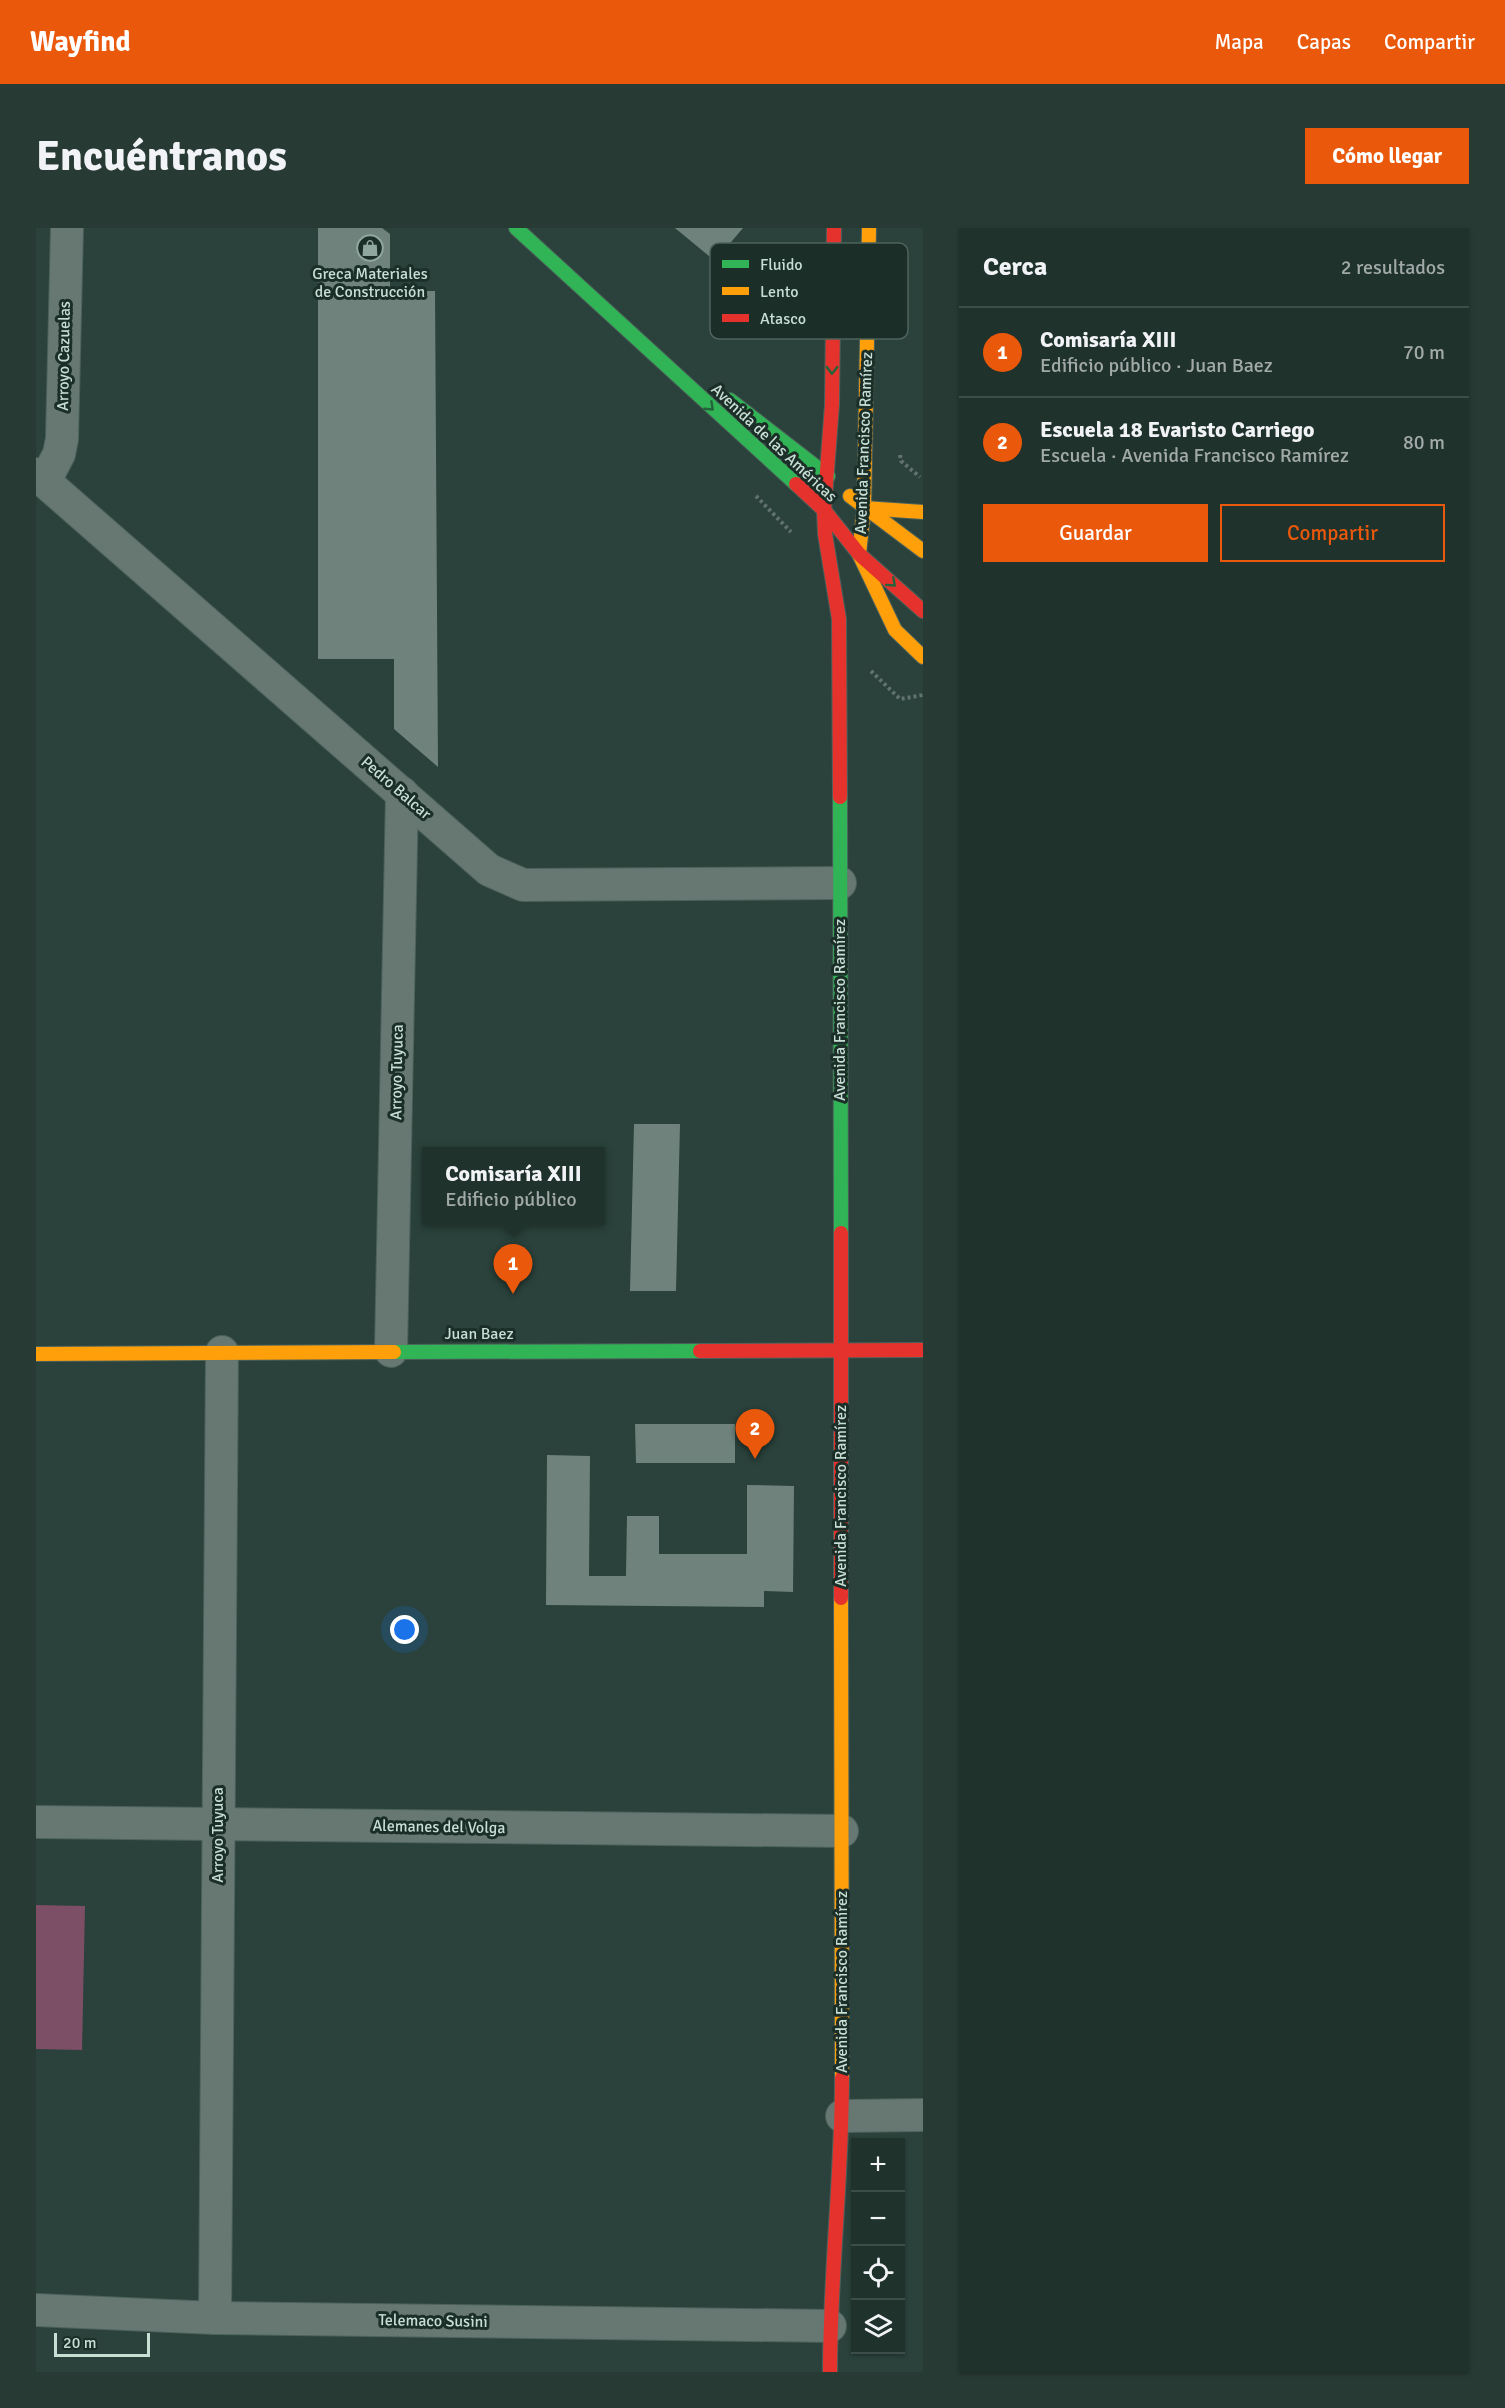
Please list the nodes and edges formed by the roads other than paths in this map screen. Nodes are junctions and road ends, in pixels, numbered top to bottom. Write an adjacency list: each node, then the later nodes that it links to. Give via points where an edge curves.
1 (67, 228): 10 (street, Arroyo Cazuelas, via 62,439 59,454)
2 (516, 228): 9 (street, Avenida de las Américas)
3 (834, 228): 5 (street, Avenida Francisco Ramírez, one-way to 5)
4 (869, 228): 6 (street, Avenida Francisco Ramírez)
5 (834, 243)
6 (869, 243)
7 (833, 339): 11 (street, Avenida Francisco Ramírez, one-way to 11)
8 (867, 339): 12 (street, Avenida Francisco Ramírez)
9 (652, 352): 11 (street, Avenida de las Américas, via 724,396); 13 (street, Avenida de las Américas, one-way to 13)
10 (40, 477): 20 (street, Pedro Balcar)
11 (828, 477): 12 (street, Avenida de las Américas); 13 (street, Avenida Francisco Ramírez)
12 (864, 508): 14 (street); 15 (street, Avenida de las Américas); 16 (street, Avenida Francisco Ramírez)
13 (824, 510): 16 (street, Avenida de las Américas); 18 (street, Avenida Francisco Ramírez)
14 (923, 512)
15 (923, 551)
16 (859, 554): 17 (street, Avenida de las Américas, one-way to 17); 18 (street, Avenida Francisco Ramírez); 19 (street, via 895,630)
17 (923, 611)
18 (839, 629): 21 (street, Avenida Francisco Ramírez)
19 (923, 657)
20 (402, 793): 21 (street, Pedro Balcar, via 489,870 524,885); 24 (street, Arroyo Tuyuca)
21 (840, 883): 22 (street, Avenida Francisco Ramírez)
22 (841, 1349): 23 (street, Juan Baez); 24 (street, Juan Baez); 29 (street, Avenida Francisco Ramírez)
23 (923, 1350)
24 (391, 1351): 25 (street, Juan Baez)
25 (222, 1352): 26 (street, Juan Baez); 28 (street, Arroyo Tuyuca)
26 (36, 1354)
27 (36, 1822): 28 (street, Alemanes del Volga)
28 (218, 1824): 29 (street, Alemanes del Volga); 33 (street, Arroyo Tuyuca)
29 (842, 1831): 31 (street, Avenida Francisco Ramírez)
30 (923, 2115): 31 (street)
31 (842, 2116): 34 (street, Avenida Francisco Ramírez)
32 (36, 2310): 33 (street, Telemaco Susini)
33 (215, 2318): 34 (street, Telemaco Susini)
34 (830, 2326): 35 (street, Avenida Francisco Ramírez)
35 (830, 2372)

